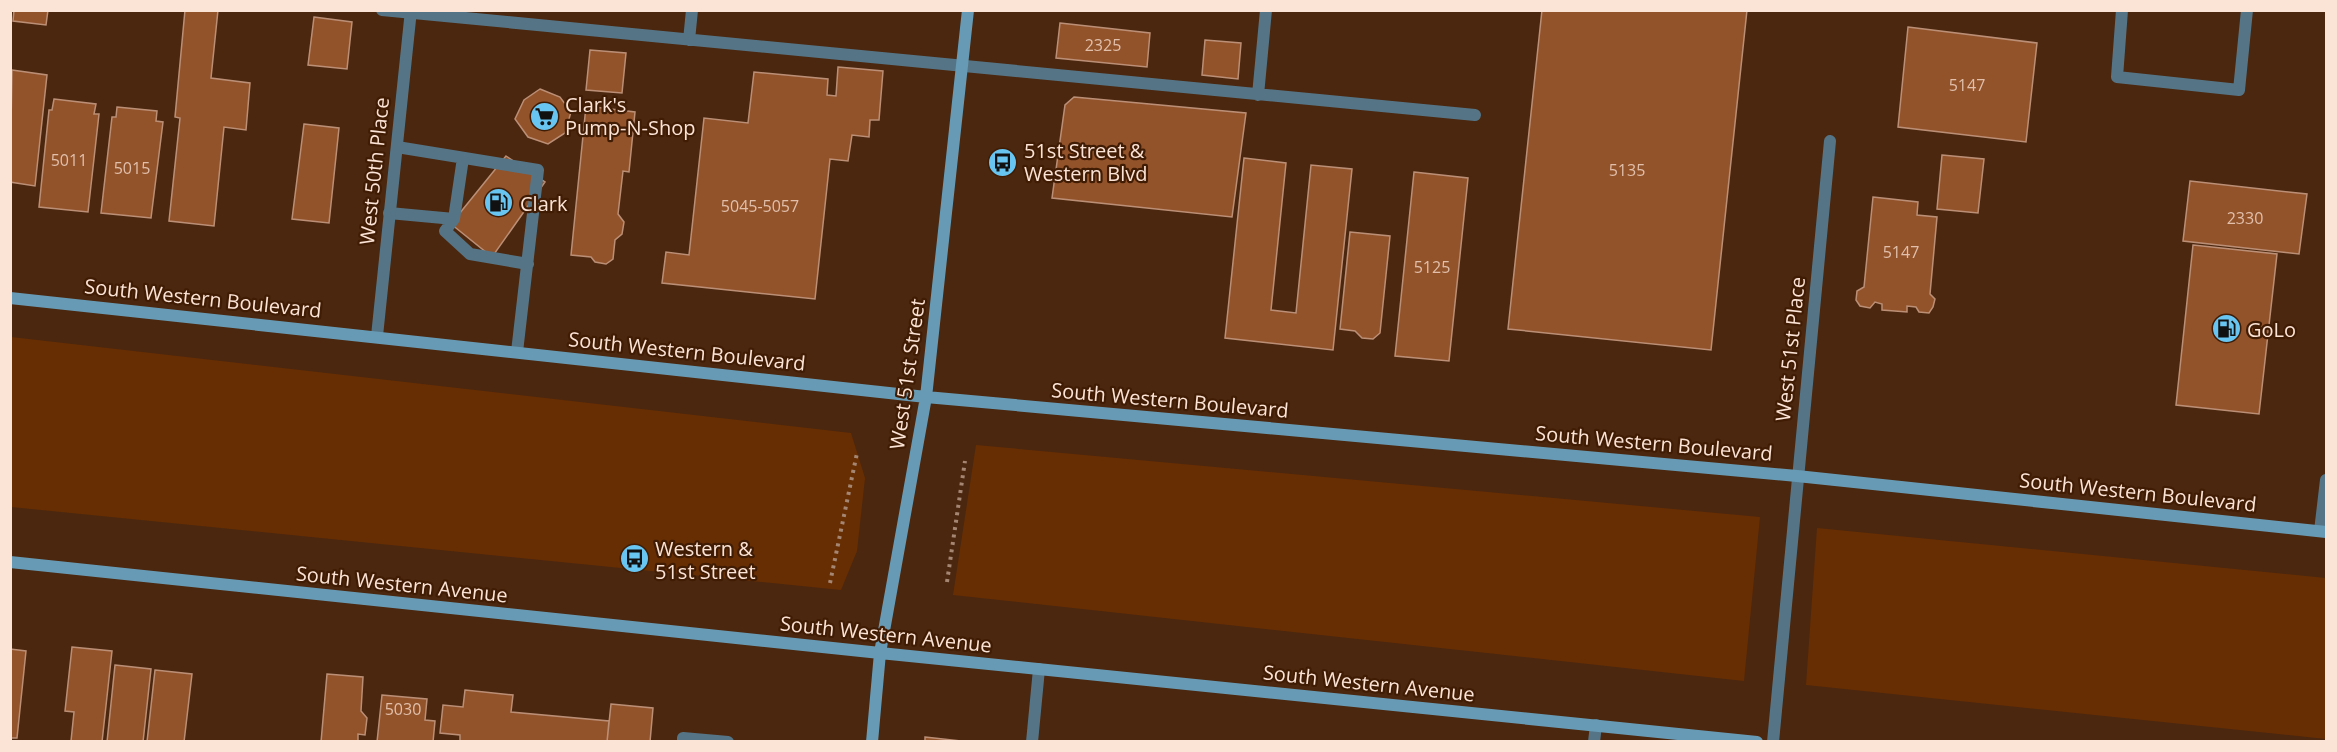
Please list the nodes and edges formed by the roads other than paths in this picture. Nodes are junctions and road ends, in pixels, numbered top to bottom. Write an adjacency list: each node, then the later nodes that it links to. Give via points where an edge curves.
1 (382, 10): 7 (street)
2 (692, 10): 8 (street)
3 (968, 10): 9 (street, West 51st Street)
4 (1266, 10): 10 (street)
5 (2122, 10): 6 (street, via 2117,77 2239,90)
6 (2247, 10)
7 (411, 12): 8 (street); 13 (street, West 50th Place)
8 (689, 40): 9 (street)
9 (962, 66): 10 (street); 21 (street, West 51st Street)
10 (1258, 95): 11 (street)
11 (1475, 115)
12 (1830, 141): 22 (street, West 51st Place)
13 (397, 147): 14 (street); 15 (street, West 50th Place)
14 (463, 158): 16 (street); 17 (street, via 538,170)
15 (389, 213): 16 (street); 19 (street, West 50th Place)
16 (454, 219): 17 (street, via 445,231 470,254)
17 (528, 264): 20 (street)
18 (10, 298): 19 (street, South Western Boulevard)
19 (376, 336): 20 (street, South Western Boulevard)
20 (517, 352): 21 (street, South Western Boulevard)
21 (926, 397): 22 (street, South Western Boulevard); 26 (street, West 51st Street)
22 (1797, 476): 24 (street, South Western Boulevard); 35 (street, West 51st Place)
23 (2326, 480): 24 (street)
24 (2323, 531)
25 (10, 562): 26 (street, South Western Avenue)
26 (880, 653): 27 (street, South Western Avenue); 31 (street, West 51st Street)
27 (1039, 669): 28 (street, South Western Avenue); 32 (street)
28 (1596, 725): 33 (street); 34 (street, South Western Avenue)
29 (683, 741): 30 (street)
30 (728, 741)
31 (872, 741)
32 (1032, 741)
33 (1594, 741)
34 (1757, 741)
35 (1773, 741)

